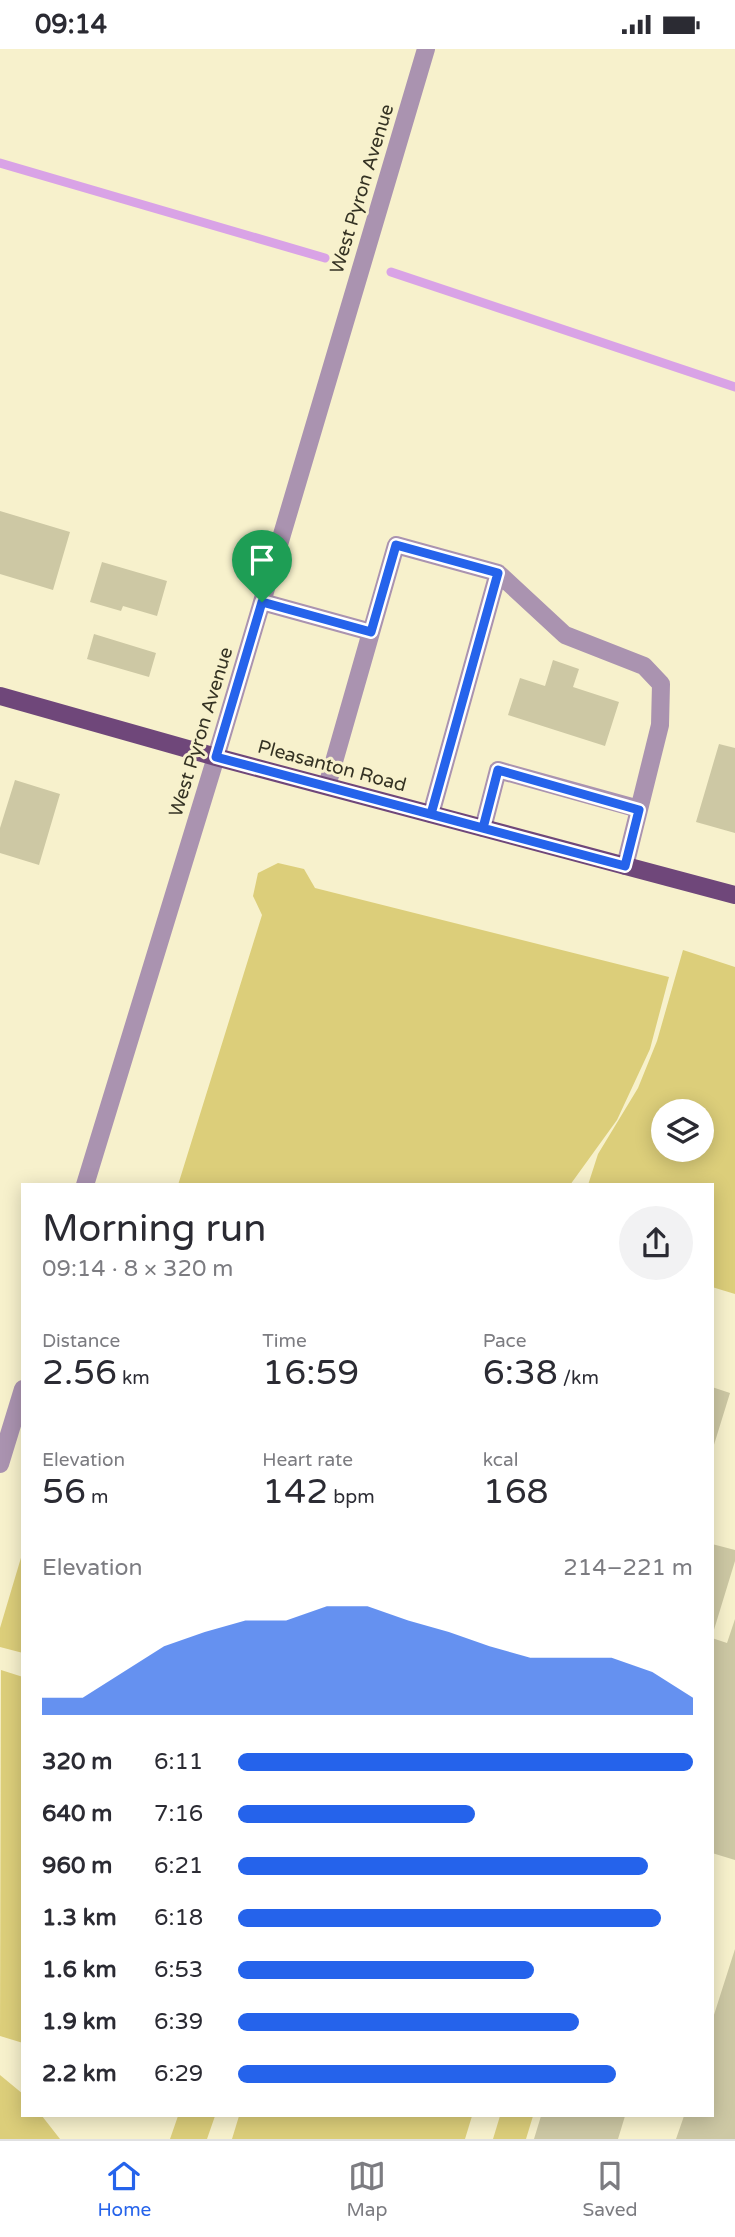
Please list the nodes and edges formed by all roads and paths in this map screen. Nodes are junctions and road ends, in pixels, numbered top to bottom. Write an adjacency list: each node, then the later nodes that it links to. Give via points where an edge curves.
1 (426, 49): 3 (street, West Pyron Avenue)
2 (498, 573): 4 (street, via 396,545); 8 (street, via 565,635 644,666 661,684 660,725); 9 (street)
3 (262, 602): 4 (street); 6 (street, West Pyron Avenue)
4 (371, 632): 7 (street)
5 (0, 696): 6 (main road, Pleasanton Road)
6 (216, 757): 7 (main road, Pleasanton Road); 13 (street, West Pyron Avenue)
7 (327, 786): 9 (main road, Pleasanton Road)
8 (639, 810): 10 (street, via 498,770); 11 (street)
9 (431, 814): 10 (main road, Pleasanton Road)
10 (483, 828): 11 (main road, Pleasanton Road)
11 (625, 866): 12 (main road, Pleasanton Road)
12 (735, 895)
13 (86, 1183)
14 (21, 1396): 15 (street)
15 (0, 1464)

